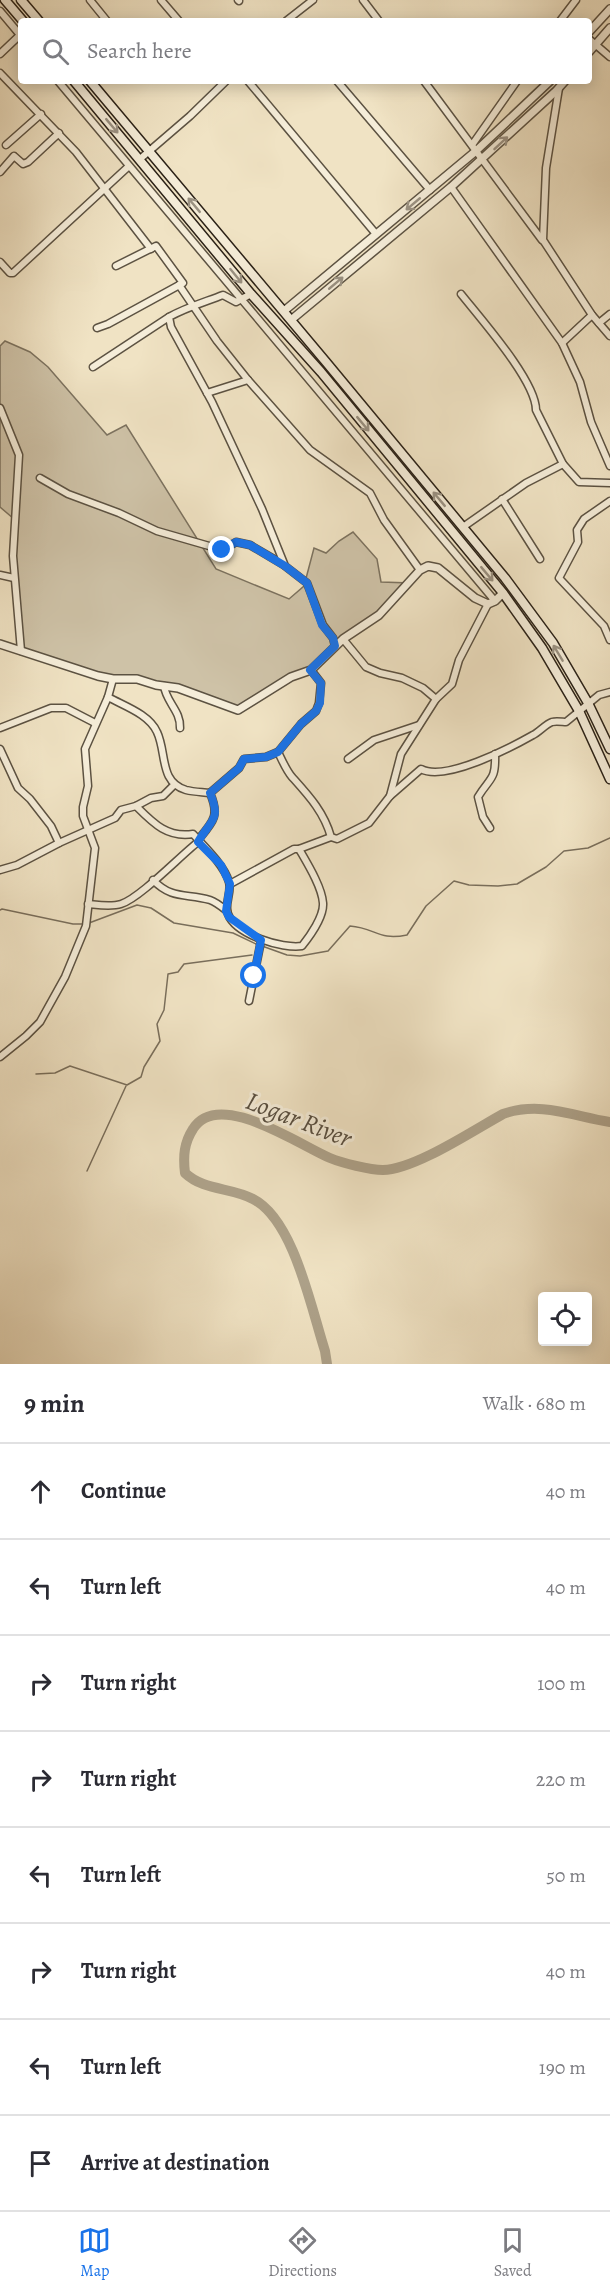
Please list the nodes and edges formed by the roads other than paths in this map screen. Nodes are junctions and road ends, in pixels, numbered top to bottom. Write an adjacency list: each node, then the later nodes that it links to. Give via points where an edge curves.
1 (5, 0): 10 (main road)
2 (21, 0): 11 (main road)
3 (90, 0): 12 (street)
4 (161, 0): 13 (street)
5 (313, 0): 14 (street)
6 (363, 0): 15 (street)
7 (576, 0): 16 (street)
8 (610, 9): 18 (street)
9 (0, 11): 19 (street)
10 (20, 18)
11 (36, 18)
12 (105, 18)
13 (176, 18)
14 (290, 18)
15 (377, 18)
16 (563, 18)
17 (610, 28): 21 (street)
18 (592, 29)
19 (18, 32)
20 (18, 39): 22 (street)
21 (592, 42): 23 (street)
22 (0, 54)
23 (610, 57)
24 (0, 73): 36 (street)
25 (61, 84): 43 (street)
26 (77, 84): 41 (main road, one-way to 41)
27 (93, 84): 40 (main road)
28 (223, 84): 40 (street)
29 (251, 84): 48 (street)
30 (340, 84): 47 (street)
31 (426, 84): 39 (street)
32 (515, 84): 39 (street)
33 (547, 84): 39 (street)
34 (563, 84): 35 (street)
35 (560, 88): 42 (street, one-way to 35); 49 (street, via 546,168)
36 (41, 114): 37 (street); 38 (street)
37 (59, 133): 44 (street, via 28,162 23,164 14,156); 46 (street)
38 (6, 146)
39 (474, 148): 42 (street); 47 (street)
40 (149, 151): 41 (street); 58 (main road, one-way to 40)
41 (140, 159): 54 (main road, one-way to 54)
42 (483, 159): 45 (street); 49 (street)
43 (129, 166): 46 (street); 56 (street)
44 (0, 172)
45 (451, 187): 62 (street, one-way to 45); 66 (street)
46 (105, 188): 50 (street); 51 (street, via 13,273)
47 (430, 190): 48 (street, one-way to 48)
48 (376, 234): 58 (street)
49 (543, 240): 60 (street)
50 (151, 249): 52 (street); 53 (street, via 156,246 183,283)
51 (0, 262)
52 (116, 266)
53 (179, 285): 57 (street); 64 (street)
54 (251, 294): 56 (street); 83 (main road, one-way to 83, via 321,372)
55 (461, 294): 71 (street, via 528,385)
56 (241, 300): 57 (street, via 236,302 223,295); 84 (street)
57 (192, 305): 61 (street); 68 (street)
58 (284, 311): 62 (main road)
59 (610, 314): 63 (street)
60 (592, 315): 63 (street); 66 (street)
61 (169, 317): 67 (street); 69 (street)
62 (291, 320): 77 (main road, one-way to 62)
63 (598, 323): 65 (street)
64 (97, 328)
65 (610, 336)
66 (562, 343): 72 (street)
67 (93, 367)
68 (248, 380): 69 (street); 80 (street, via 310,450 370,493)
69 (207, 393): 79 (street)
70 (0, 408): 82 (street, via 19,455)
71 (563, 464): 74 (street, via 579,482); 75 (street)
72 (610, 466)
73 (40, 478): 79 (street, via 68,494 157,531 222,550 236,542 250,545)
74 (609, 485)
75 (502, 499): 77 (street); 78 (street)
76 (610, 501): 85 (street, via 584,519 578,530 578,542 559,578)
77 (463, 527): 97 (main road, one-way to 77, via 553,644)
78 (540, 559)
79 (285, 566): 89 (street, via 307,583 322,625)
80 (420, 570): 84 (street, via 428,566 438,568 475,598); 86 (street, via 379,615)
81 (0, 575): 82 (street)
82 (14, 578): 90 (street)
83 (503, 593): 84 (street); 98 (main road, via 542,648)
84 (492, 603): 96 (street, via 459,660 452,684)
85 (607, 625): 87 (street)
86 (343, 639): 89 (street); 96 (street, via 366,667 402,678)
87 (610, 640)
88 (0, 644): 90 (street)
89 (335, 646): 91 (street)
90 (21, 651): 92 (street)
91 (310, 670): 93 (street, via 291,677 238,710); 105 (street, via 321,683 320,703)
92 (113, 679): 93 (street, via 137,679); 95 (street)
93 (164, 686): 102 (street, via 165,695 180,718)
94 (610, 692): 97 (street)
95 (108, 697): 99 (street); 109 (street, via 148,720 157,731 165,756 164,771)
96 (436, 699): 100 (street)
97 (588, 703): 98 (street); 103 (main road)
98 (579, 711): 106 (street, via 566,722 552,722 535,735); 108 (main road)
99 (95, 723): 101 (street, via 66,708 51,708); 114 (street, via 85,749 88,786 83,816)
100 (419, 725): 107 (street, via 374,740); 111 (street, via 401,754)
101 (0, 728)
102 (180, 728)
103 (610, 748)
104 (0, 749): 117 (street, via 18,788 51,826)
105 (278, 752): 110 (street, via 244,759); 115 (street, via 292,777 322,814)
106 (495, 754): 111 (street, via 445,772 421,769); 113 (street, via 491,781 478,797)
107 (348, 759)
108 (610, 779)
109 (174, 785): 110 (street); 112 (street, via 163,796)
110 (210, 793): 116 (street, via 216,806 212,823)
111 (390, 796): 115 (street, via 369,823 337,838)
112 (136, 807): 114 (street, via 121,810 115,818); 116 (street, via 157,828 182,836 193,834)
113 (490, 828)
114 (88, 830): 117 (street); 122 (street, via 95,848)
115 (331, 837): 118 (street)
116 (198, 841): 120 (street); 121 (street, via 221,865)
117 (59, 843): 119 (street)
118 (299, 849): 121 (street); 124 (street, via 323,903 316,926 302,946)
119 (0, 870)
120 (153, 880): 122 (street, via 120,904); 123 (street, via 162,890 212,900)
121 (230, 884): 123 (street)
122 (88, 904): 126 (street, via 87,923 65,977 40,1022)
123 (226, 911): 124 (street)
124 (260, 944): 125 (street)
125 (249, 1001)
126 (0, 1057)

